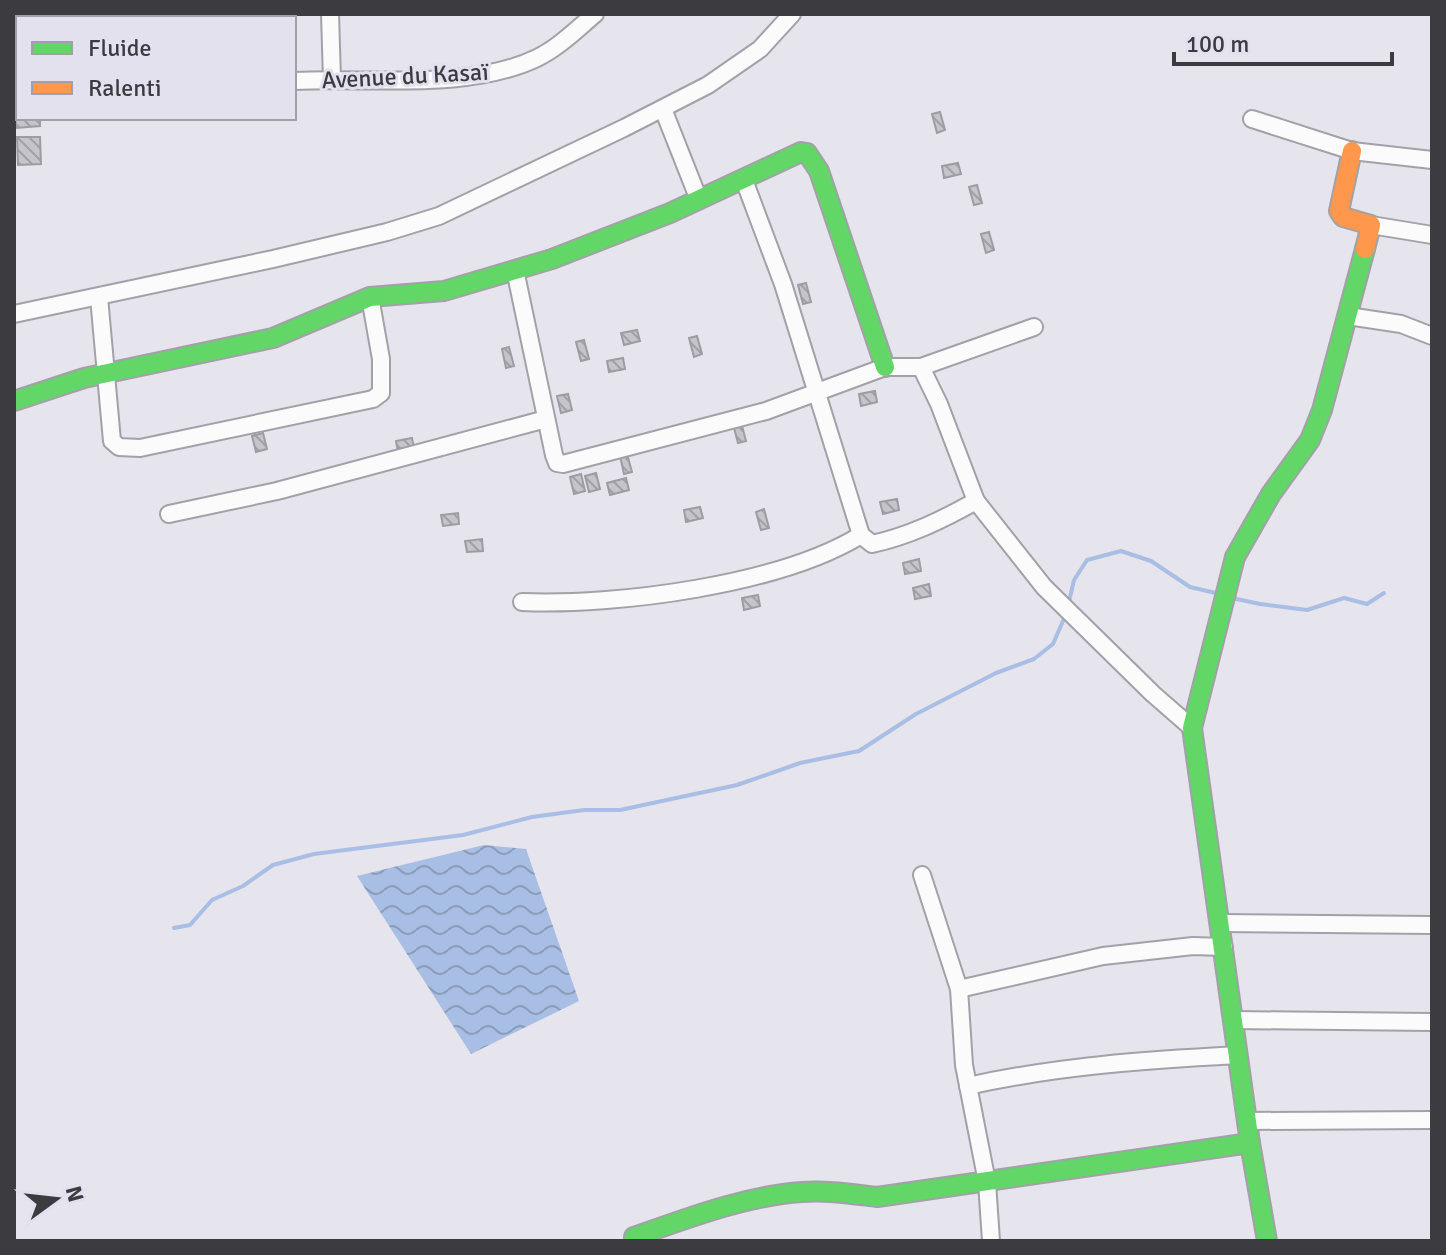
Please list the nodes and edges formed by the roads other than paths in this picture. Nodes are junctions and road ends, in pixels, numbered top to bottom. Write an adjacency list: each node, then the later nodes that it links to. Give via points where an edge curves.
1 (330, 14): 5 (street)
2 (595, 14): 4 (street, Avenue du Kasaï)
3 (792, 14): 7 (street, via 760,49)
4 (579, 21): 5 (street, Avenue du Kasaï, via 565,41 508,70 446,79)
5 (332, 79): 6 (street, Avenue du Kasaï)
6 (296, 81)
7 (663, 109): 12 (street); 16 (street, via 439,216)
8 (1252, 119): 9 (street)
9 (1352, 151): 10 (street); 13 (street, via 1339,211)
10 (1432, 160)
11 (744, 180): 12 (street); 22 (street, via 793,153 807,153 813,160); 25 (street)
12 (699, 200): 15 (street)
13 (1371, 225): 14 (street); 19 (street)
14 (1432, 235)
15 (515, 270): 17 (street, via 444,291); 27 (street)
16 (99, 297): 18 (street); 24 (street)
17 (370, 297): 24 (street, via 273,338); 24 (street, via 381,393 361,403 140,448 119,447 112,441)
18 (14, 314)
19 (1348, 316): 21 (street, via 1401,324); 32 (street, via 1310,440 1235,557)
20 (1034, 327): 23 (street)
21 (1432, 336)
22 (885, 367): 23 (street); 25 (street)
23 (921, 367): 28 (street)
24 (105, 373): 26 (street)
25 (817, 392): 27 (street, via 766,411 563,464 557,463); 30 (street)
26 (14, 401)
27 (546, 419): 29 (street, via 277,491)
28 (976, 501): 30 (street, via 921,530 883,542 872,544); 32 (street, via 1044,587)
29 (169, 514)
30 (861, 535): 31 (street, via 793,564 722,583 605,601)
31 (522, 602)
32 (1192, 728): 34 (street)
33 (922, 875): 37 (street)
34 (1221, 923): 35 (street); 36 (street)
35 (1432, 925)
36 (1224, 947): 37 (street, via 1125,953); 38 (street)
37 (959, 989): 41 (street)
38 (1233, 1020): 39 (street); 40 (street)
39 (1432, 1022)
40 (1238, 1055): 41 (street, via 1086,1066); 43 (street)
41 (968, 1086): 45 (street)
42 (1432, 1120): 43 (street)
43 (1247, 1121): 44 (street)
44 (1250, 1143): 45 (street); 48 (street)
45 (987, 1182): 46 (street, via 877,1197 799,1192); 47 (street)
46 (634, 1237)
47 (991, 1241)
48 (1267, 1241)

